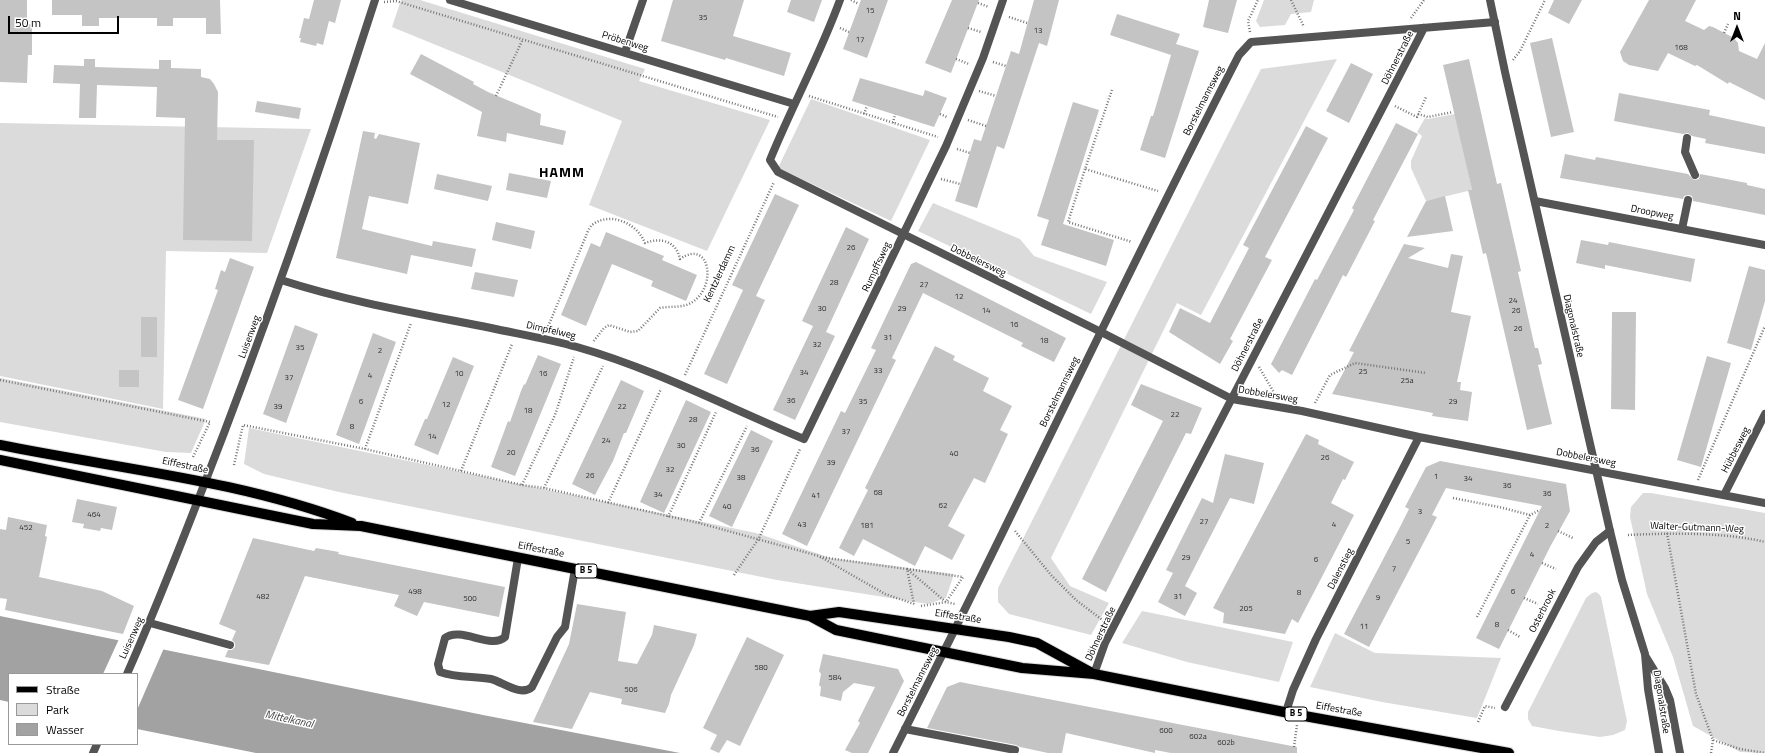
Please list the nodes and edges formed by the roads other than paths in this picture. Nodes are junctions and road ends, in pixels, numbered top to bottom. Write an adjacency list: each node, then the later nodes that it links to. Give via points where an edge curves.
1 (450, 0): 9 (street, Pröbenweg)
2 (643, 0): 9 (street)
3 (840, 0): 10 (street, via 827,38)
4 (1003, 0): 16 (street, Rumpffsweg, via 949,140)
5 (1490, 0): 7 (street, Diagonalstraße)
6 (374, 2): 18 (street, Luisenweg)
7 (1495, 22): 8 (street); 14 (street, Diagonalstraße)
8 (1424, 28): 19 (street, Borstelmannsweg, via 1251,42 1239,55 1167,194); 20 (street, Döhnerstraße)
9 (625, 52): 10 (street, Pröbenweg)
10 (794, 104): 16 (street, Dobbelersweg, via 770,160 778,172)
11 (1687, 138): 12 (street, via 1685,152)
12 (1695, 175)
13 (1688, 200): 15 (street)
14 (1535, 201): 15 (street, Droopweg); 26 (street, Diagonalstraße)
15 (1682, 229): 17 (street, Droopweg)
16 (903, 235): 19 (street, Dobbelersweg); 23 (street, Rumpffsweg)
17 (1765, 245)
18 (281, 280): 23 (street, Dimpfelweg, via 414,313 543,338 587,350 666,378); 27 (street, Luisenweg)
19 (1101, 332): 20 (street, Dobbelersweg); 37 (street, Borstelmannsweg)
20 (1232, 399): 22 (street, Dobbelersweg); 42 (street, Döhnerstraße, via 1105,644)
21 (1765, 414): 28 (street, Hübbesweg)
22 (1419, 437): 26 (street, Dobbelersweg); 44 (street, Dalenstieg, via 1316,639)
23 (804, 439)
24 (0, 445): 27 (main road, Eiffestraße)
25 (0, 460): 29 (main road, Eiffestraße)
26 (1596, 470): 28 (street, Dobbelersweg); 32 (street, Diagonalstraße)
27 (205, 482): 29 (street, Luisenweg); 31 (main road, Eiffestraße, via 316,509)
28 (1724, 495): 30 (street, Dobbelersweg)
29 (198, 500): 31 (main road, Eiffestraße, via 312,524); 36 (street, Luisenweg)
30 (1765, 503)
31 (362, 526): 33 (main road, Eiffestraße / B 5)
32 (1610, 531): 40 (street, Diagonalstraße); 43 (street, Osterbrook, via 1596,542 1578,567)
33 (518, 558): 34 (main road, Eiffestraße / B 5); 34 (street, via 504,637 497,642 456,634 448,635 438,664 440,672 491,679 520,690 529,690 557,637 565,628)
34 (575, 569): 35 (main road, Eiffestraße / B 5)
35 (810, 616): 37 (main road, Eiffestraße / B 5, via 839,612); 39 (main road, Eiffestraße / B 5, via 836,630)
36 (150, 623): 38 (street); 41 (street, Luisenweg)
37 (956, 628): 39 (street, Borstelmannsweg); 42 (main road, Eiffestraße / B 5, via 1037,643)
38 (230, 645)
39 (944, 652): 42 (main road, Eiffestraße / B 5, via 1022,668); 45 (street, Borstelmannsweg)
40 (1645, 654): 50 (street, Diagonalstraße); 51 (street, Diagonalstraße, via 1670,700)
41 (127, 673)
42 (1094, 674): 44 (main road, Eiffestraße / B 5)
43 (1505, 707)
44 (1286, 712): 47 (main road, Eiffestraße / B 5)
45 (905, 729): 46 (street); 48 (street, Borstelmannsweg)
46 (1015, 750)
47 (1475, 750): 49 (main road, Eiffestraße / B 5)
48 (893, 753)
49 (1509, 753)
50 (1659, 753)
51 (1680, 753)

